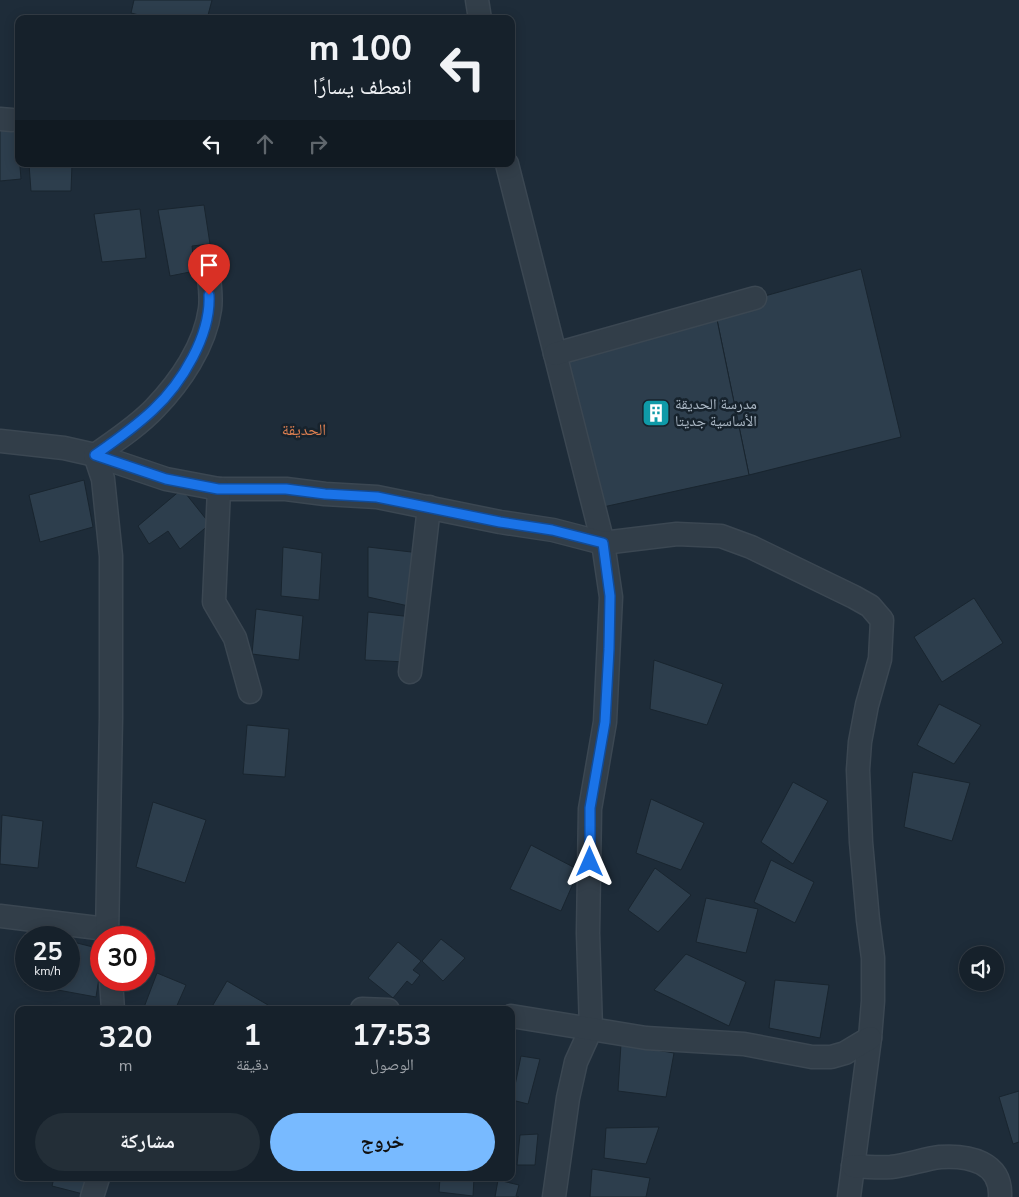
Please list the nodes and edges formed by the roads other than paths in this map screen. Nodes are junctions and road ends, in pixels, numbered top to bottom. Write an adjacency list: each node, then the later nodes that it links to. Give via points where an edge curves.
1 (477, 0): 2 (street)
2 (479, 15)
3 (508, 167): 6 (street)
4 (208, 268): 8 (street, via 210,309 202,339 188,366 154,409)
5 (755, 298): 6 (street)
6 (555, 354): 11 (street)
7 (0, 441): 8 (street)
8 (95, 455): 9 (street, via 166,479); 15 (street, via 103,479 111,556)
9 (218, 489): 10 (street, via 286,489 377,497); 13 (street, via 214,602 235,638)
10 (429, 506): 11 (street); 12 (street)
11 (603, 543): 20 (street, via 610,596 605,722 590,808 588,932); 21 (street, via 677,534 721,536 751,547 854,597 870,606 882,620 880,659 867,705 858,770 873,958)
12 (410, 672)
13 (250, 692)
14 (0, 916): 16 (street)
15 (107, 926)
16 (90, 930)
17 (112, 991): 18 (street)
18 (113, 1006)
19 (515, 1017): 20 (street)
20 (591, 1029): 21 (street, via 646,1038 744,1044 820,1057 845,1053); 25 (street, via 576,1062 568,1098)
21 (870, 1038): 22 (street)
22 (853, 1166): 26 (street); 27 (street, via 890,1167 939,1158 967,1158 996,1173)
23 (97, 1181): 24 (street)
24 (92, 1197)
25 (554, 1197)
26 (849, 1197)
27 (1000, 1197)

